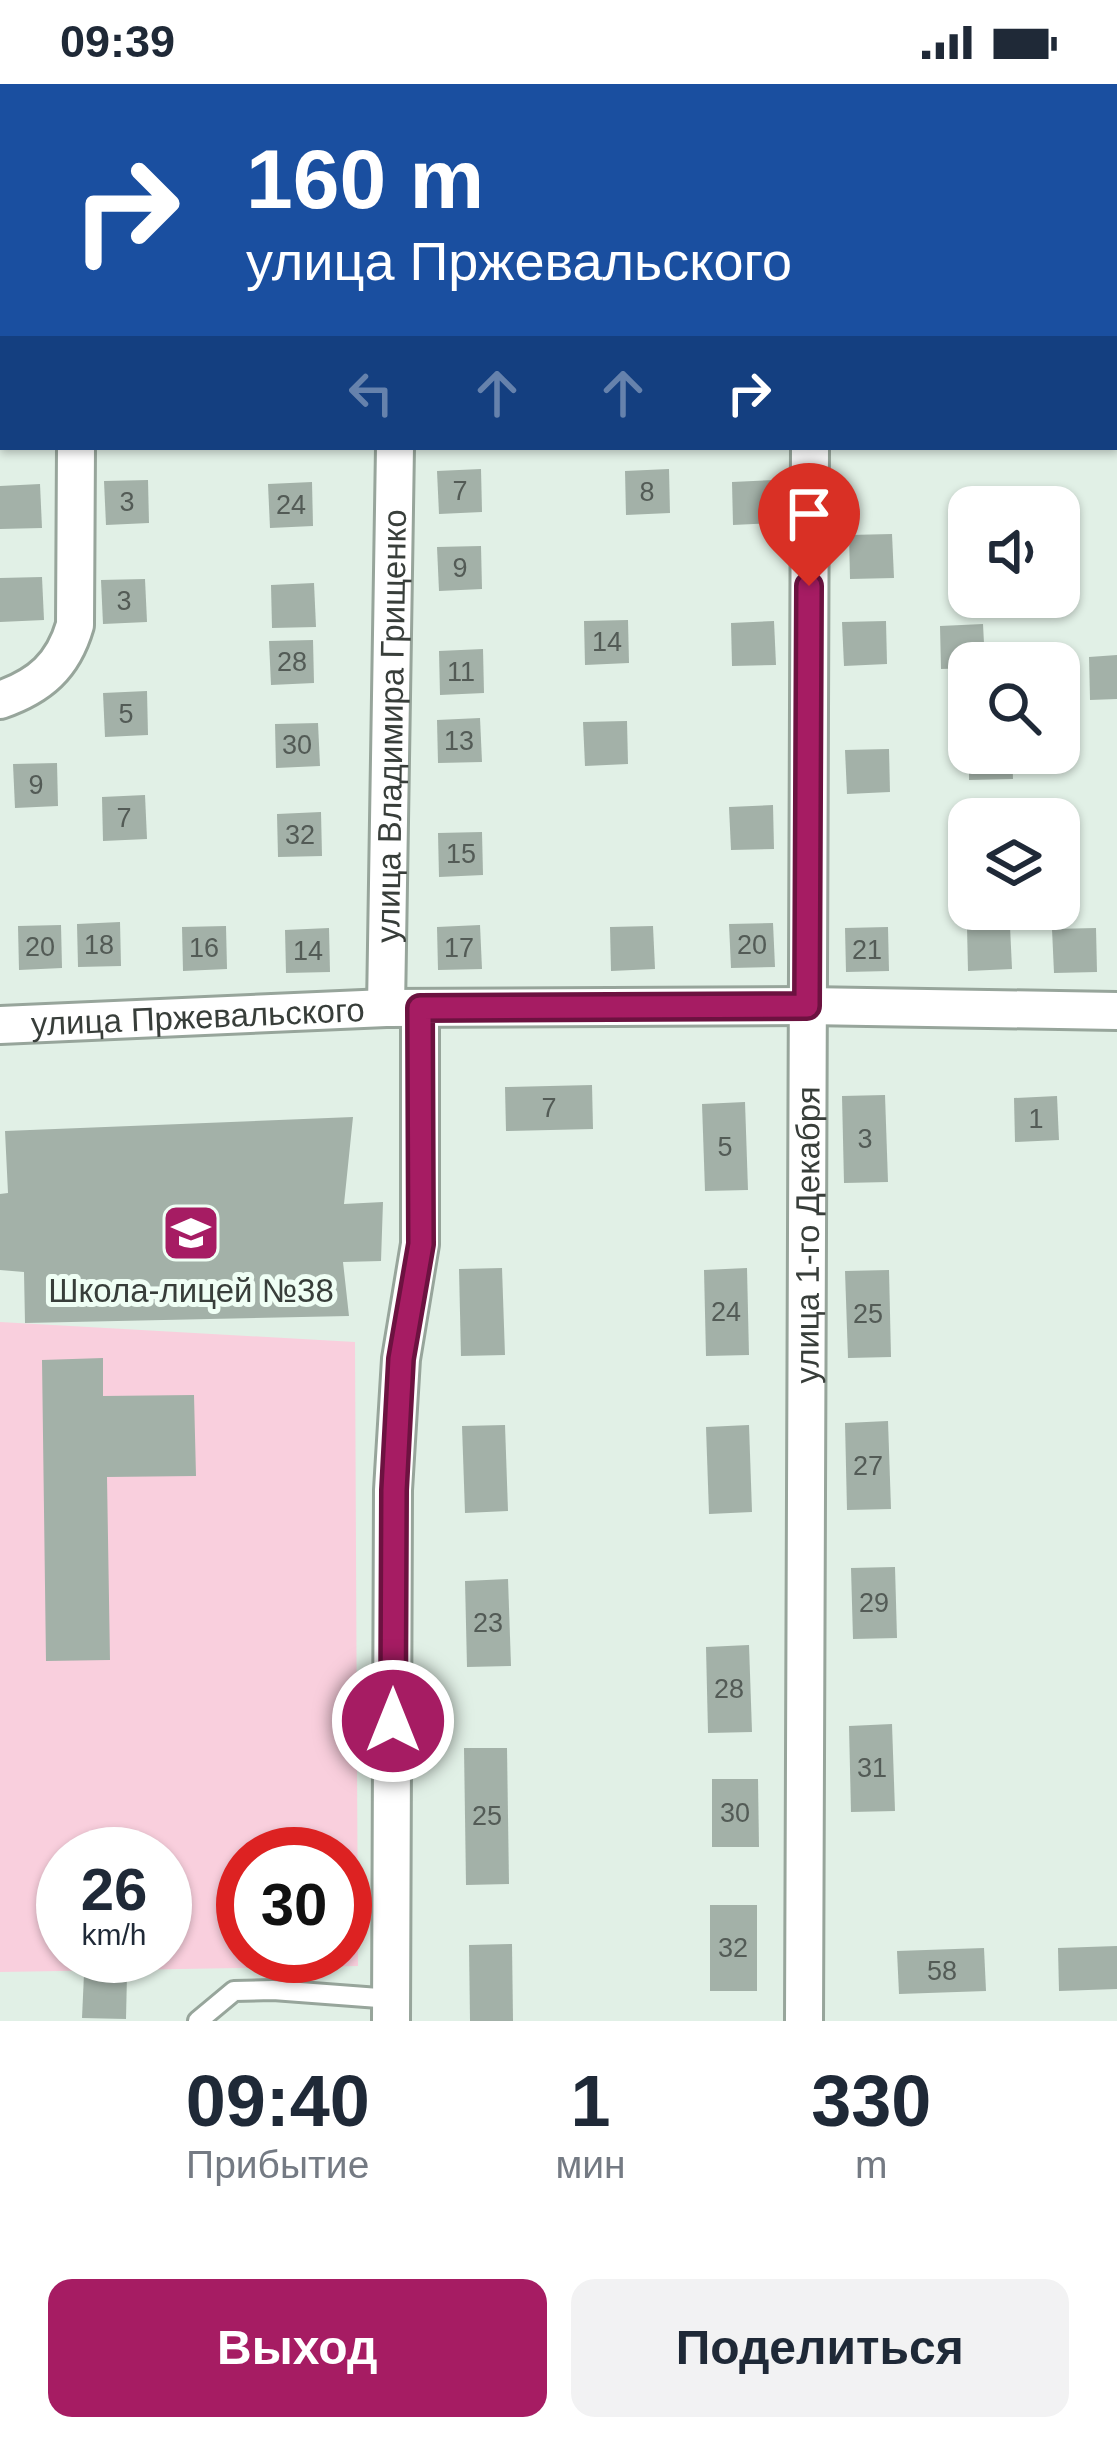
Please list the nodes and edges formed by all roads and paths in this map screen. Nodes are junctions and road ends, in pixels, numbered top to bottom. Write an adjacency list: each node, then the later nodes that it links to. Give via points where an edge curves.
1 (76, 450): 4 (street, via 75,625 67,652 49,674)
2 (394, 450): 6 (street, улица Владимира Грищенко)
3 (810, 450): 5 (street, улица 1-го Декабря)
4 (0, 700)
5 (807, 1006): 6 (street, улица Пржевальского); 7 (street, улица Пржевальского); 11 (street, улица 1-го Декабря)
6 (403, 1008): 8 (street, улица Пржевальского); 9 (street, улица Владимира Грищенко, via 421,1244 401,1359 394,1490)
7 (1117, 1010)
8 (0, 1024)
9 (391, 2010): 10 (lane, via 234,1991)
10 (198, 2021)
11 (804, 2021)

